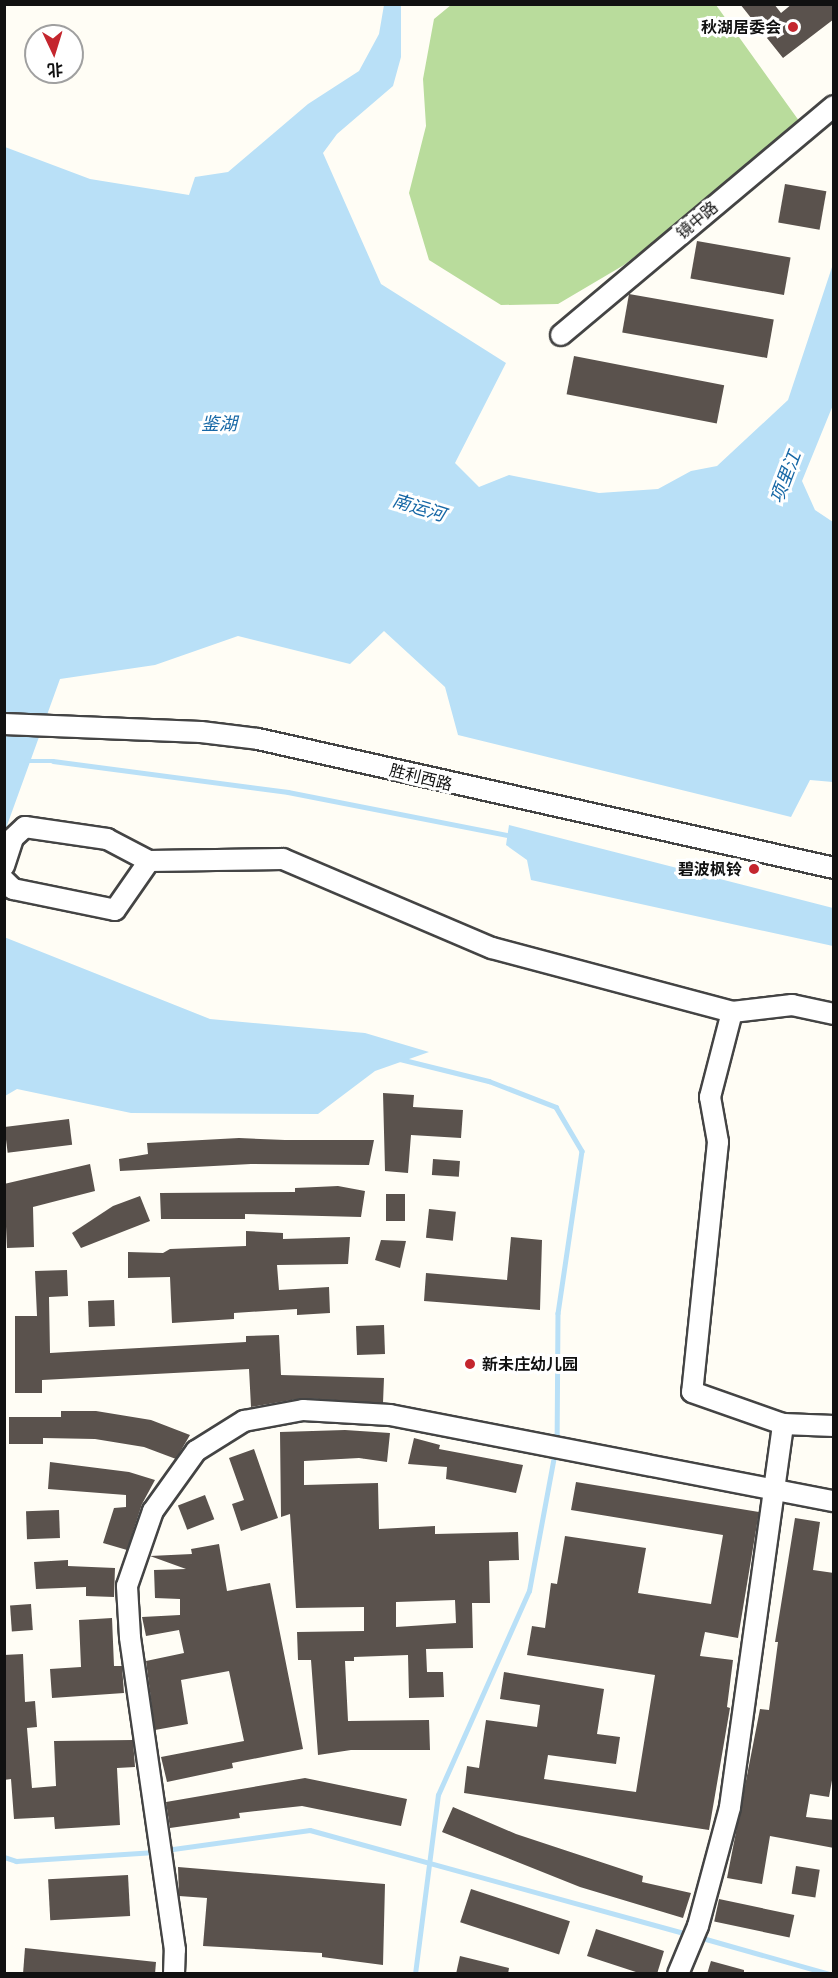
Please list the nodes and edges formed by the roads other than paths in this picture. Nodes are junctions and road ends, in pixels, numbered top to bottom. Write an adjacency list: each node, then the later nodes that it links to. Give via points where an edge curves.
1 (834, 106): 2 (street, 镜中路)
2 (561, 335)
3 (4, 724): 6 (street, 胜利西路, via 81,725 258,739)
4 (149, 861): 5 (street, via 107,839 25,827 13,838); 7 (street, via 115,910 12,889); 8 (street, via 283,859 492,948)
5 (4, 867)
6 (834, 868)
7 (4, 880)
8 (732, 1012): 9 (street, via 792,1005); 10 (street, via 710,1097 718,1142 692,1392)
9 (834, 1014)
10 (783, 1424): 11 (street); 12 (street)
11 (834, 1426)
12 (777, 1491): 13 (street); 14 (street, via 730,1807 698,1926); 15 (street, via 390,1415 303,1410 244,1421 196,1451 153,1511 127,1586)
13 (834, 1500)
14 (682, 1966)
15 (174, 1974)

